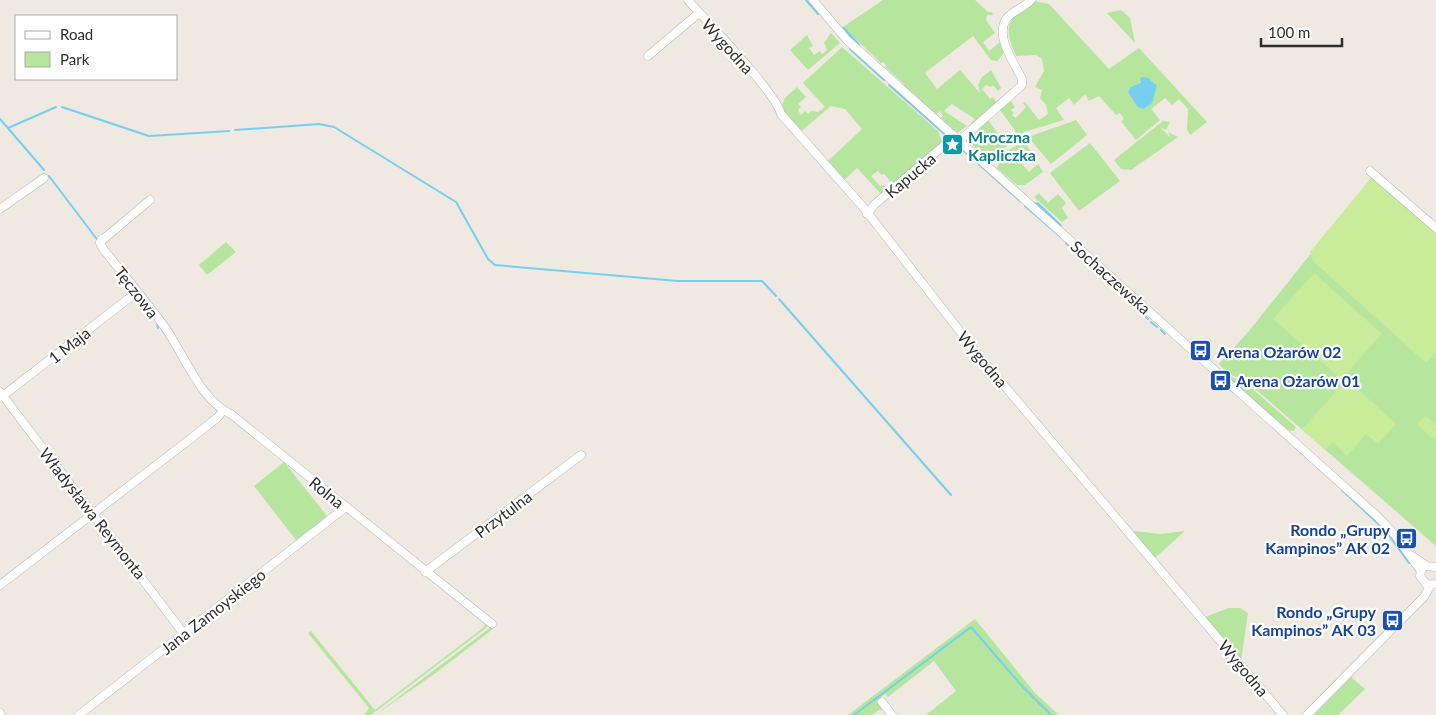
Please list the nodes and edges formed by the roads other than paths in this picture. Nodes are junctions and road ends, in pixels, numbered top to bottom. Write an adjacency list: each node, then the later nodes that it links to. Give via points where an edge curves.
1 (688, 0): 4 (street, Wygodna)
2 (812, 0): 6 (street, Sochaczewska, via 846,40)
3 (1032, 0): 6 (street, Kapucka, via 1007,18 1003,30 1004,41 1022,85)
4 (699, 13): 5 (street); 11 (street, Wygodna, via 763,85 779,106 781,114)
5 (648, 56)
6 (956, 139): 11 (street, Kapucka); 21 (street, Sochaczewska, via 1378,516)
7 (1370, 171): 12 (street)
8 (44, 178): 10 (street)
9 (150, 200): 13 (street, Tęczowa, via 101,241)
10 (0, 209)
11 (867, 214): 30 (street, Wygodna, via 980,357)
12 (1436, 228)
13 (137, 292): 14 (street, Tęczowa); 15 (street, 1 Maja)
14 (176, 346): 16 (street, Rolna)
15 (1, 396): 19 (street, Władysława Reymonta)
16 (222, 411): 18 (street, Rolna, via 231,414); 19 (street)
17 (581, 456): 22 (street, Przytulna)
18 (346, 507): 22 (street, Rolna); 26 (street, Jana Zamoyskiego)
19 (93, 514): 24 (street); 26 (street, Władysława Reymonta)
20 (1436, 567): 21 (street)
21 (1424, 569): 23 (street, via 1421,579)
22 (425, 572): 25 (street, Rolna)
23 (1430, 584): 31 (street, via 1418,601)
24 (0, 585)
25 (492, 624)
26 (184, 634): 28 (street, Jana Zamoyskiego)
27 (882, 702): 29 (street)
28 (79, 715)
29 (892, 715)
30 (1283, 715)
31 (1307, 715)

